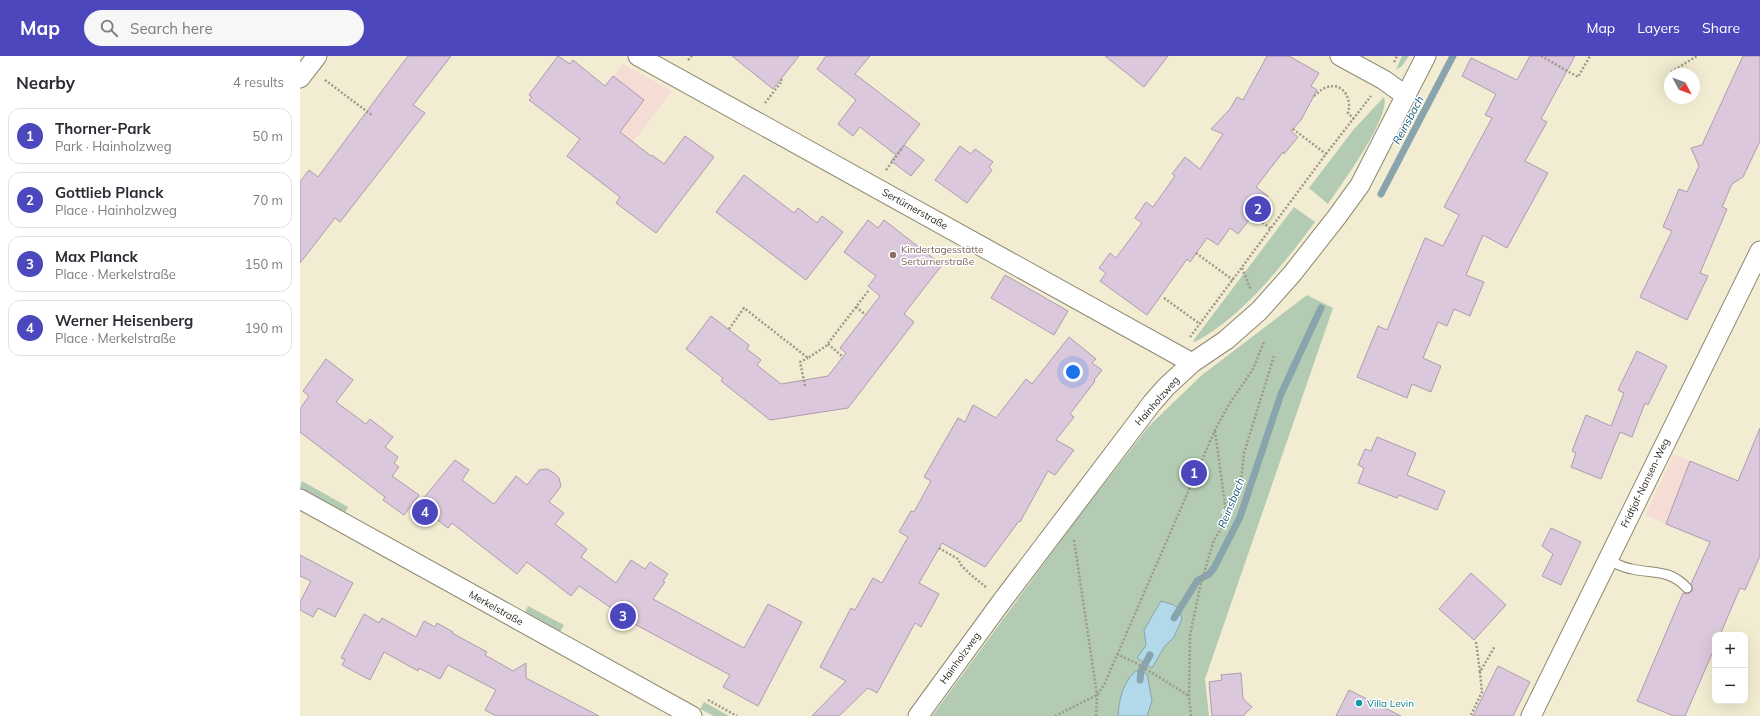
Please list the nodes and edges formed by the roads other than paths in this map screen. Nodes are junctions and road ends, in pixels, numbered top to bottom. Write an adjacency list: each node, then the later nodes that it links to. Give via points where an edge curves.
1 (638, 56): 6 (street, Sertürnerstraße)
2 (1340, 56): 4 (street, via 1384,80)
3 (1426, 56): 4 (street, Hainholzweg)
4 (1406, 96): 6 (street, Hainholzweg, via 1360,185 1292,274 1259,311 1226,340)
5 (1760, 251): 8 (street, Fridtjof-Nansen-Weg)
6 (1184, 359): 11 (street, Hainholzweg, via 1166,387 1002,601)
7 (300, 499): 10 (street, Merkelstraße)
8 (1608, 560): 9 (lane, via 1629,569 1662,572 1674,577); 12 (street, Fridtjof-Nansen-Weg)
9 (1687, 588)
10 (692, 716)
11 (918, 716)
12 (1531, 716)

